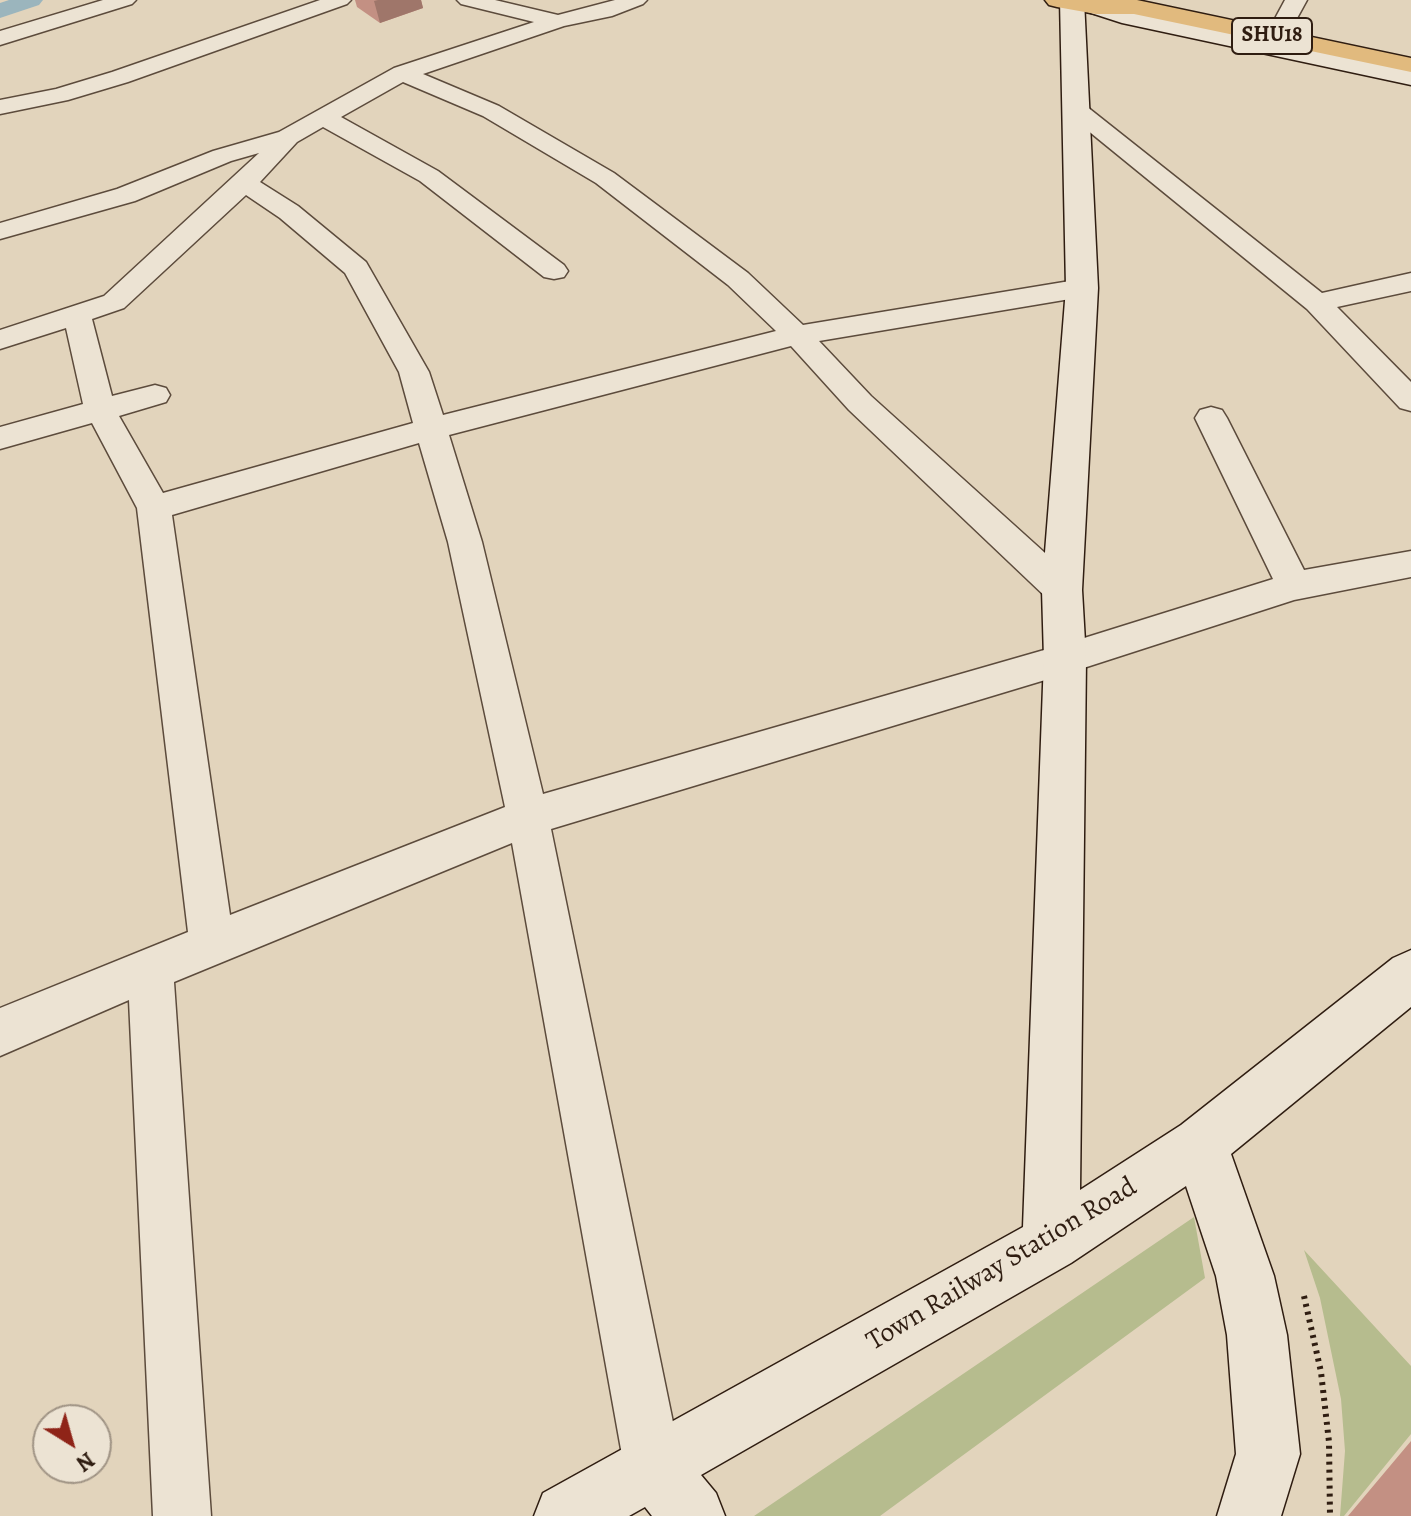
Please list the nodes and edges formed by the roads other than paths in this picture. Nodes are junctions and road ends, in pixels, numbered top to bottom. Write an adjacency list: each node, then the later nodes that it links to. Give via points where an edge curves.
1 (125, 0): 9 (street)
2 (340, 0): 14 (street, via 120,77)
3 (468, 0): 7 (street)
4 (636, 0): 7 (street)
5 (1296, 0): 8 (street)
6 (1098, 2): 8 (street, SHU18); 11 (main road, SHU18); 13 (street, via 1130,18); 15 (street)
7 (558, 21): 12 (street)
8 (1282, 26): 10 (street, SHU18)
9 (0, 38)
10 (1411, 54)
11 (1411, 65)
12 (402, 73): 16 (street); 25 (street, via 491,111 605,178 738,279)
13 (1411, 77)
14 (0, 107)
15 (1078, 111): 22 (street); 23 (street)
16 (323, 117): 17 (street); 20 (street, via 429,176)
17 (288, 137): 18 (street); 19 (street, via 222,156 126,195)
18 (245, 183): 24 (street, via 114,302); 31 (street, via 356,268 414,372)
19 (0, 231)
20 (554, 271)
21 (1411, 282): 23 (street)
22 (1082, 288): 25 (street); 36 (street)
23 (1317, 303): 28 (street)
24 (77, 315): 26 (street); 29 (street)
25 (797, 335): 31 (street); 36 (street, via 860,403)
26 (0, 340)
27 (155, 395): 29 (street)
28 (1411, 401)
29 (100, 410): 32 (street); 33 (street)
30 (1211, 418): 35 (street)
31 (431, 429): 33 (street); 38 (street, via 465,542)
32 (0, 438)
33 (154, 508): 39 (street)
34 (1411, 564): 35 (street)
35 (1294, 586): 37 (street)
36 (1062, 590): 37 (street)
37 (1065, 659): 38 (street); 44 (street)
38 (528, 817): 39 (street); 45 (street)
39 (212, 943): 40 (street)
40 (150, 968): 42 (street); 46 (street)
41 (1411, 975): 43 (street, Town Railway Station Road)
42 (0, 1033)
43 (1200, 1144): 44 (street, Town Railway Station Road); 49 (street, via 1245,1276 1257,1335 1268,1454)
44 (1051, 1243): 45 (street, Town Railway Station Road)
45 (653, 1466): 47 (street, Town Railway Station Road); 48 (street)
46 (182, 1516)
47 (566, 1516)
48 (693, 1516)
49 (1249, 1516)

